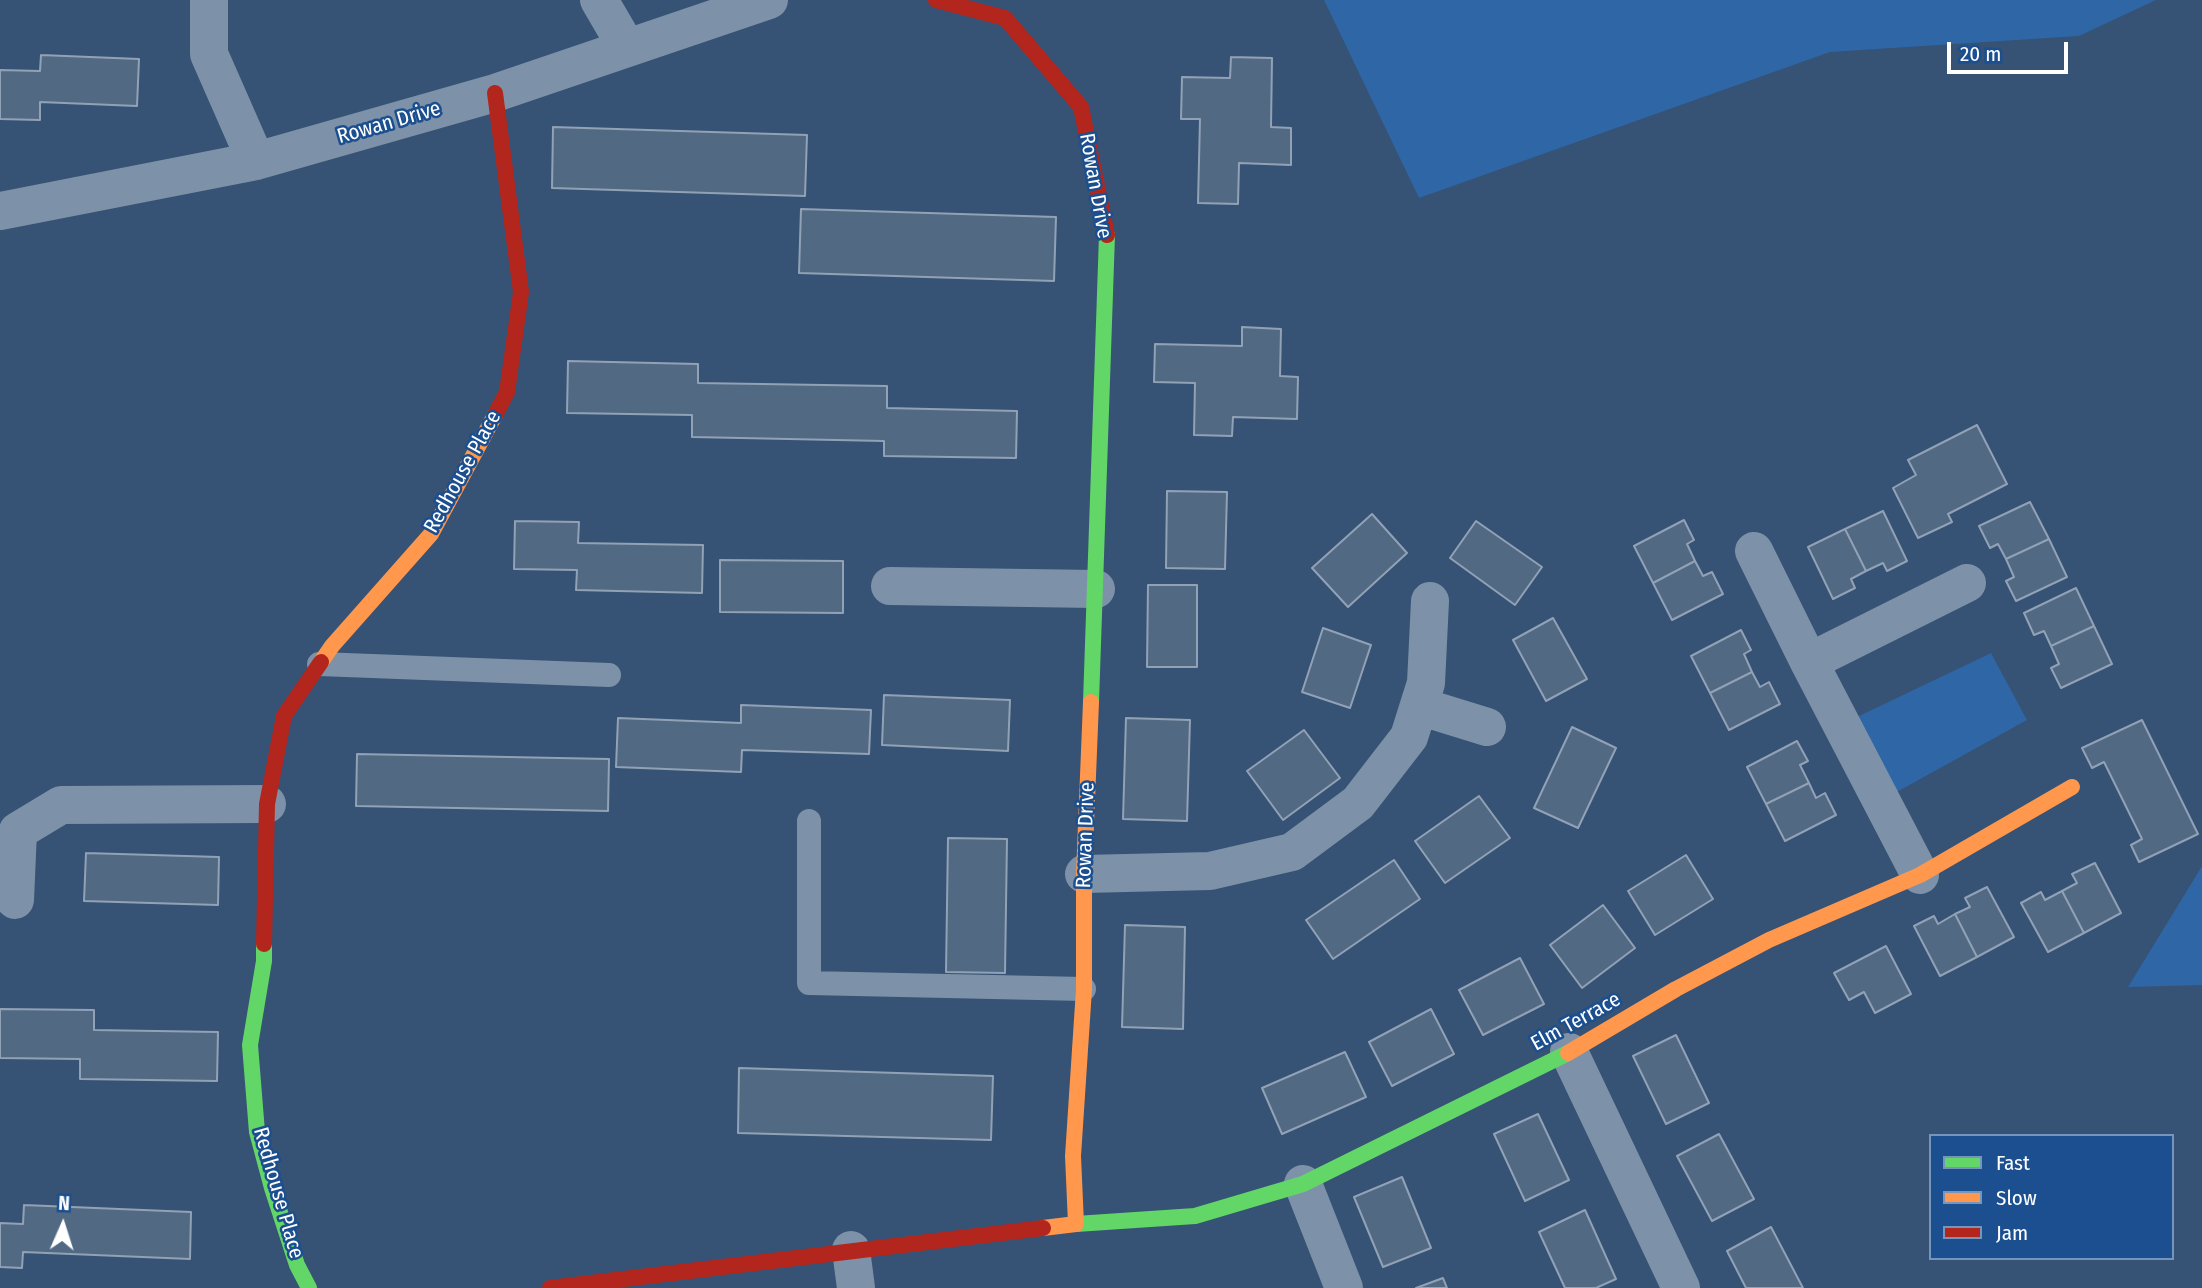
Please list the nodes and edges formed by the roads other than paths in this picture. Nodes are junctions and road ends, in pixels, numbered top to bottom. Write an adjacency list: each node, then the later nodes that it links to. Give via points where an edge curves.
1 (209, 0): 7 (street, via 209,54)
2 (599, 0): 5 (street)
3 (769, 0): 5 (street, Rowan Drive)
4 (936, 0): 12 (street, Rowan Drive, via 1005,18 1081,107 1107,234)
5 (627, 48): 6 (street, Rowan Drive)
6 (495, 93): 7 (street, Rowan Drive); 15 (street, Redhouse Place, via 521,292 507,392 431,534)
7 (256, 161): 8 (street, Rowan Drive)
8 (0, 211)
9 (1754, 551): 14 (street)
10 (1967, 583): 14 (street)
11 (890, 586): 12 (street)
12 (1096, 589): 22 (street, Rowan Drive)
13 (1430, 601): 17 (street, via 1426,683)
14 (1809, 663): 23 (street)
15 (319, 664): 16 (lane); 20 (street, Redhouse Place, via 284,716)
16 (609, 675)
17 (1419, 706): 18 (street); 22 (street, via 1409,737 1358,803 1292,852 1210,872)
18 (1487, 727)
19 (2072, 787): 23 (street, Elm Terrace)
20 (267, 804): 24 (street, via 61,805 19,831); 30 (street, Redhouse Place, via 264,961 250,1045 257,1132 297,1265)
21 (809, 821): 25 (lane, via 809,983)
22 (1084, 874): 25 (street, Rowan Drive)
23 (1920, 875): 26 (street, Elm Terrace, via 1769,940)
24 (15, 900)
25 (1084, 989): 28 (street, Rowan Drive, via 1073,1156)
26 (1569, 1052): 27 (street, Elm Terrace); 34 (street)
27 (1303, 1184): 28 (street, Elm Terrace, via 1195,1216); 33 (street)
28 (1076, 1224): 29 (street)
29 (851, 1250): 31 (street); 32 (street)
30 (309, 1288)
31 (550, 1288)
32 (856, 1288)
33 (1343, 1288)
34 (1681, 1288)

